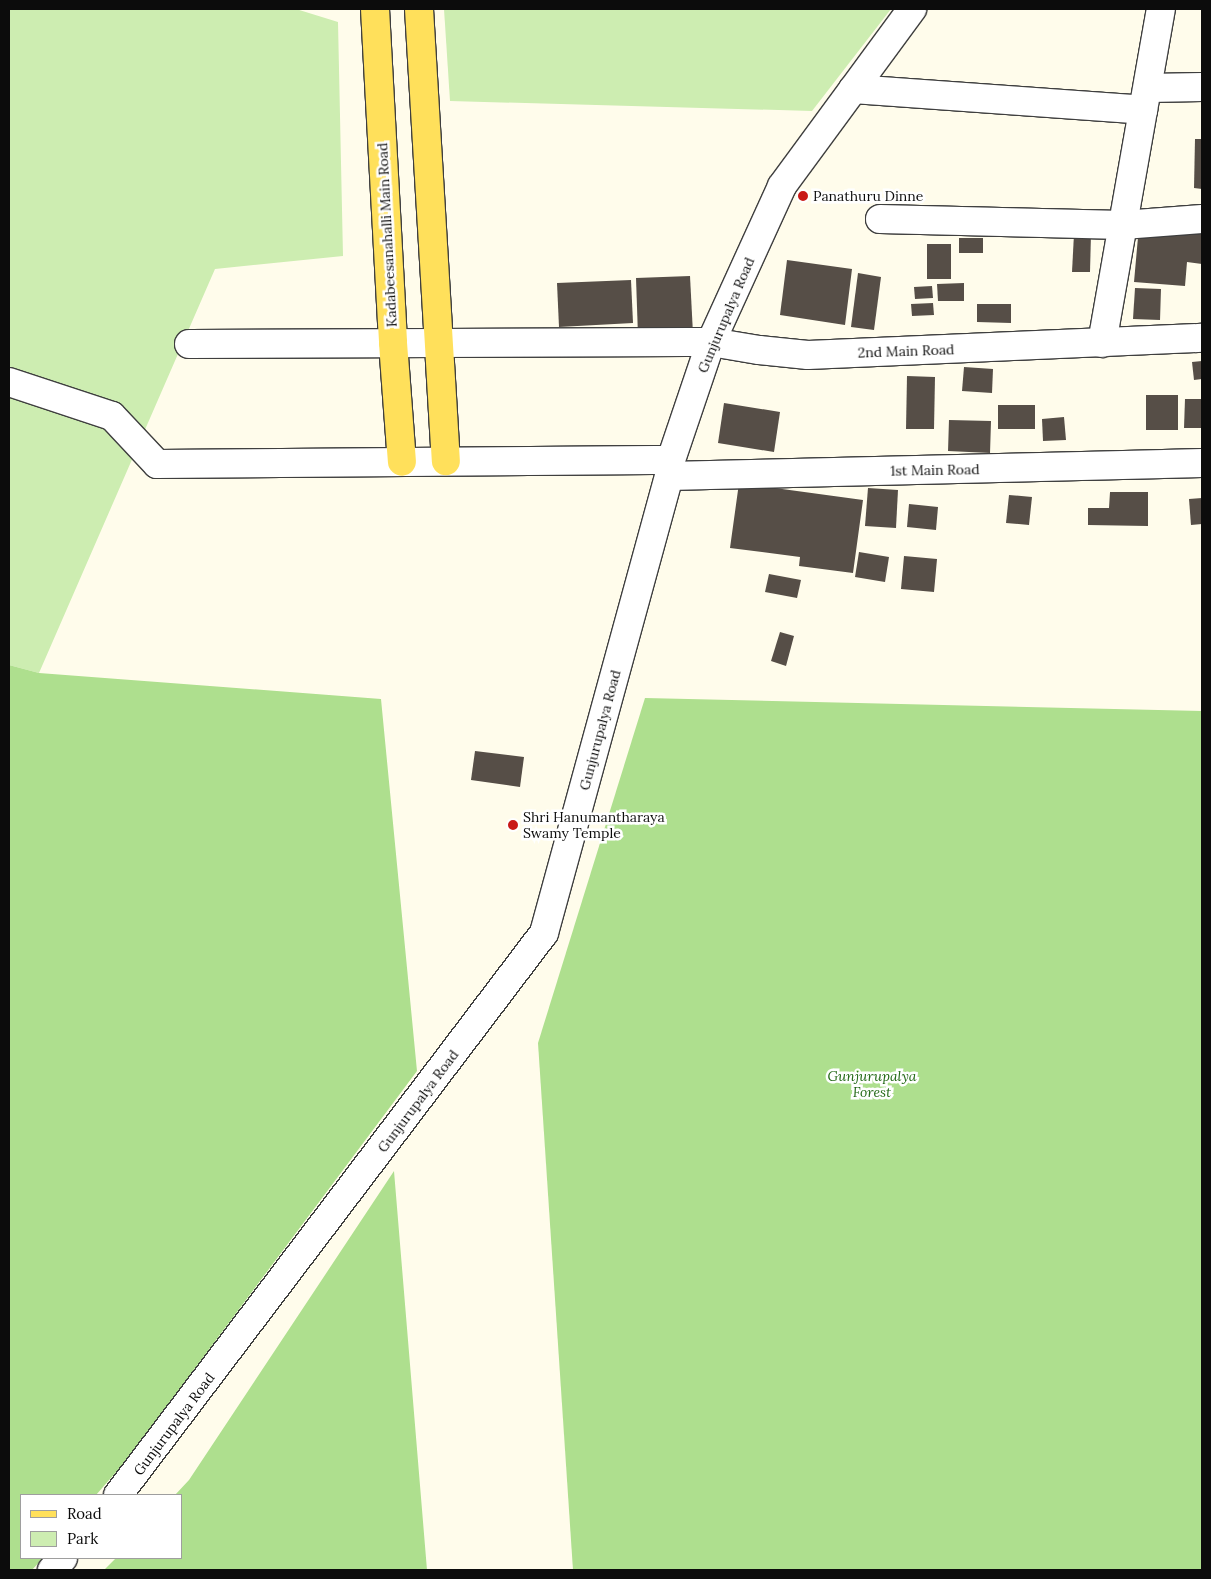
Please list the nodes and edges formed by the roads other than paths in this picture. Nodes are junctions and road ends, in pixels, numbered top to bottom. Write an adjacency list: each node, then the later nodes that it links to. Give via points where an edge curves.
1 (375, 9): 14 (main road, Kadabeesanahalli Main Road)
2 (419, 9): 12 (main road)
3 (912, 9): 6 (street, Gunjurupalya Road)
4 (1162, 9): 7 (street)
5 (1202, 87): 7 (street)
6 (853, 89): 7 (street); 13 (street, Gunjurupalya Road, via 782,186)
7 (1146, 99): 10 (street)
8 (880, 219): 10 (street)
9 (1202, 219): 10 (street)
10 (1123, 225): 15 (street)
11 (1202, 338): 15 (street, 2nd Main Road)
12 (438, 342): 13 (street, 2nd Main Road); 14 (street, 2nd Main Road); 19 (main road)
13 (711, 342): 15 (street, 2nd Main Road, via 808,355); 21 (street, Gunjurupalya Road)
14 (393, 343): 16 (street, 2nd Main Road); 18 (main road, Kadabeesanahalli Main Road)
15 (1102, 343)
16 (189, 344)
17 (9, 382): 18 (street, 1st Main Road, via 112,416 157,464)
18 (402, 462): 19 (street, 1st Main Road)
19 (446, 462): 21 (street, 1st Main Road)
20 (1202, 463): 21 (street, 1st Main Road)
21 (670, 468): 22 (street, Gunjurupalya Road, via 544,933)
22 (119, 1494)
23 (62, 1559): 24 (street)
24 (52, 1570)

